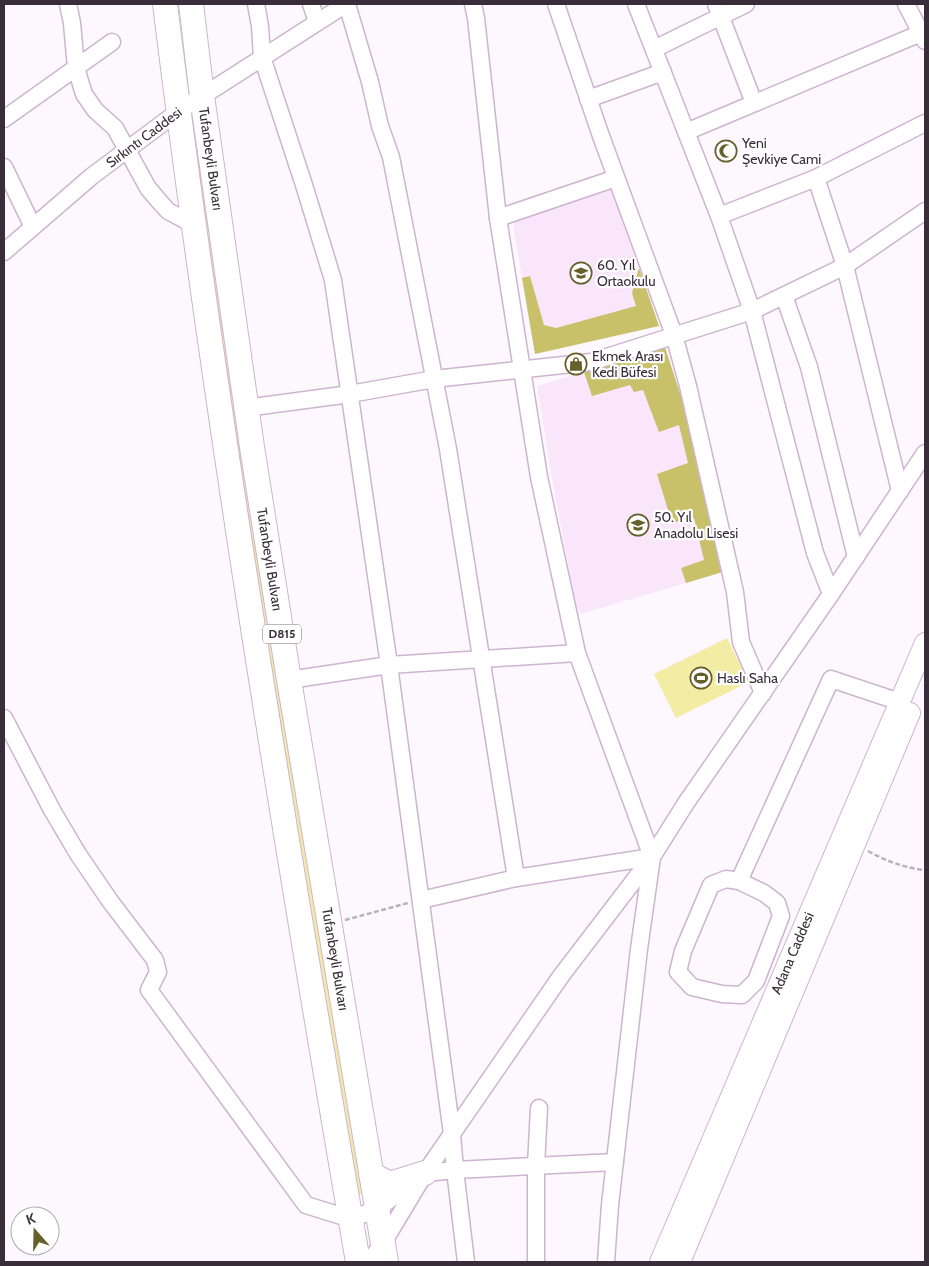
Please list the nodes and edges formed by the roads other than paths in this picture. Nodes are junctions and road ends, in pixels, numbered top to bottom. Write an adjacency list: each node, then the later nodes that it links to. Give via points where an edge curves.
1 (68, 4): 18 (street)
2 (165, 4): 23 (highway, Tufanbeyli Bulvarı / D815)
3 (191, 4): 20 (highway, Tufanbeyli Bulvarı / D815)
4 (256, 4): 17 (street)
5 (311, 4): 13 (street)
6 (347, 4): 13 (street, Sırkıntı Caddesi); 42 (street, via 391,157)
7 (473, 4): 33 (street)
8 (556, 4): 21 (street)
9 (636, 4): 16 (street)
10 (746, 4): 12 (street)
11 (906, 4): 14 (street)
12 (719, 10): 16 (street); 22 (street)
13 (317, 22): 17 (street, Sırkıntı Caddesi)
14 (923, 37): 22 (street)
15 (112, 42): 18 (street)
16 (654, 49): 19 (street)
17 (262, 57): 20 (street, Sırkıntı Caddesi); 43 (street, via 334,280)
18 (76, 68): 24 (street); 27 (street, via 84,94 95,110 116,128)
19 (663, 72): 21 (street); 26 (street)
20 (202, 96): 23 (street, Sırkıntı Caddesi); 44 (highway, Tufanbeyli Bulvarı / D815)
21 (588, 99): 29 (street)
22 (754, 103): 26 (street)
23 (179, 111): 27 (street, Sırkıntı Caddesi); 34 (highway, Tufanbeyli Bulvarı / D815)
24 (4, 119)
25 (925, 123): 30 (street)
26 (686, 132): 32 (street)
27 (128, 150): 34 (street, via 148,188 159,201 168,211); 35 (street, Sırkıntı Caddesi)
28 (4, 167): 35 (street)
29 (616, 178): 33 (street); 40 (street)
30 (816, 178): 32 (street); 37 (street)
31 (925, 211): 37 (street)
32 (719, 216): 39 (street)
33 (498, 218): 41 (street)
34 (194, 225): 70 (highway, Tufanbeyli Bulvarı / D815, via 236,522)
35 (33, 227): 36 (street, Sırkıntı Caddesi)
36 (4, 252)
37 (845, 266): 38 (street); 46 (street)
38 (784, 296): 39 (street); 47 (street, via 809,367)
39 (752, 311): 40 (street); 48 (street, via 815,553)
40 (674, 336): 41 (street, via 591,362); 55 (street, via 735,592 741,642)
41 (522, 370): 42 (street); 50 (street, via 539,477)
42 (434, 379): 43 (street); 51 (street)
43 (350, 394): 44 (street); 52 (street)
44 (246, 408): 54 (highway, Tufanbeyli Bulvarı / D815)
45 (925, 453): 46 (street)
46 (900, 491): 47 (street)
47 (856, 557): 48 (street)
48 (831, 594): 55 (street)
49 (925, 643): 56 (main road, Adana Caddesi)
50 (577, 653): 51 (street); 58 (street)
51 (481, 658): 52 (street); 59 (street)
52 (389, 666): 54 (street); 61 (street)
53 (925, 677): 78 (main road)
54 (289, 680): 68 (highway, Tufanbeyli Bulvarı / D815)
55 (762, 693): 58 (street)
56 (900, 702): 60 (street, via 831,678); 77 (main road, Adana Caddesi)
57 (4, 718): 70 (street, via 78,854 156,960 158,972 149,990 306,1205)
58 (652, 857): 59 (street); 63 (street, via 561,976); 64 (street)
59 (516, 878): 61 (street)
60 (739, 881): 60 (street, via 726,880 711,885 678,972 692,987 742,996 756,980 781,916 777,903)
61 (421, 900): 63 (street)
62 (539, 1108): 65 (street)
63 (452, 1134): 66 (street); 67 (street)
64 (614, 1162): 65 (street); 76 (street)
65 (536, 1166): 66 (street); 75 (street)
66 (455, 1170): 67 (street); 74 (street)
67 (425, 1173): 68 (highway, via 390,1184); 69 (street); 71 (street)
68 (371, 1174): 69 (highway, Tufanbeyli Bulvarı / D815)
69 (377, 1209): 70 (street); 71 (highway, Tufanbeyli Bulvarı / D815)
70 (351, 1218): 72 (highway, Tufanbeyli Bulvarı / D815)
71 (384, 1253): 73 (street)
72 (358, 1262)
73 (369, 1262)
74 (466, 1262)
75 (536, 1262)
76 (606, 1262)
77 (660, 1262)
78 (680, 1262)

